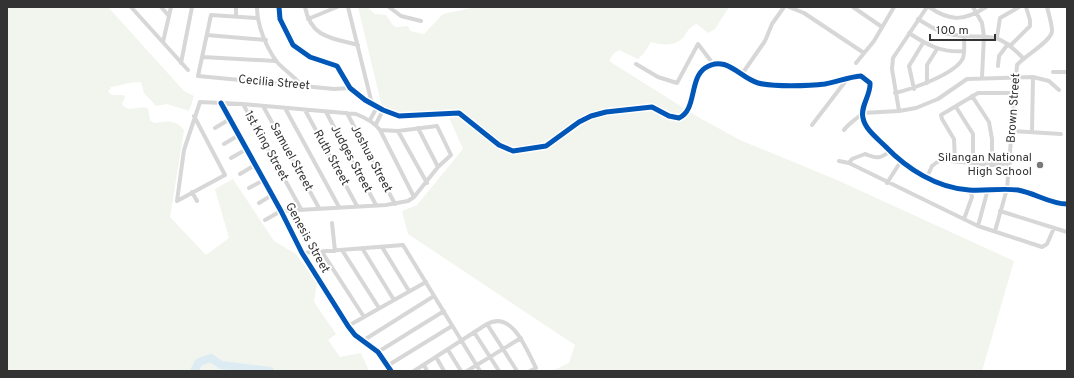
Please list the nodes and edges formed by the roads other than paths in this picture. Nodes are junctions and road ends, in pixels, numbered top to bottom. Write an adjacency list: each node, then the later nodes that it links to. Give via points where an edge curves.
1 (131, 7): 36 (street)
2 (161, 7): 23 (street)
3 (171, 7): 23 (street)
4 (192, 7): 46 (street)
5 (236, 7): 24 (street)
6 (258, 7): 25 (street)
7 (279, 7): 61 (street, via 280,19 293,45 310,57 337,66)
8 (305, 7): 26 (street)
9 (337, 7): 26 (street)
10 (348, 7): 38 (street)
11 (388, 7): 28 (street, via 401,16)
12 (784, 7): 54 (street)
13 (789, 7): 42 (street, via 804,13)
14 (853, 7): 29 (street)
15 (894, 7): 29 (street)
16 (928, 7): 22 (street, via 941,15 957,18); 27 (street)
17 (973, 7): 22 (street)
18 (986, 7): 22 (street)
19 (1019, 7): 34 (street, via 1000,18)
20 (1026, 7): 39 (street, via 1030,26)
21 (1047, 7): 44 (street, via 1052,33 1050,38)
22 (976, 13): 33 (street, via 982,23)
23 (169, 16): 36 (street)
24 (236, 17): 25 (street); 31 (street, via 211,15)
25 (257, 18): 35 (street)
26 (308, 19): 38 (street, via 318,32)
27 (918, 19): 30 (street); 32 (street, via 935,30)
28 (421, 21)
29 (882, 27): 42 (street)
30 (909, 33): 37 (street); 64 (street, via 893,58)
31 (207, 35): 35 (street); 43 (street)
32 (964, 36): 33 (street); 41 (street)
33 (984, 36): 34 (street); 58 (street)
34 (997, 37): 39 (street)
35 (266, 40): 45 (street)
36 (163, 42): 46 (street)
37 (923, 43): 40 (street); 62 (street, via 909,66)
38 (358, 45): 70 (street)
39 (1010, 45): 44 (street); 50 (street, via 999,56)
40 (937, 49): 41 (street); 59 (street, via 926,69)
41 (964, 51): 59 (street, via 964,57 958,64)
42 (864, 53): 47 (street)
43 (202, 57): 45 (street); 60 (street, Cecilia Street, via 198,76)
44 (1023, 58): 55 (street, Brown Street, via 1017,65)
45 (276, 61): 60 (street)
46 (181, 62): 51 (street)
47 (856, 63)
48 (636, 64): 49 (street, via 658,77 677,83 698,44)
49 (714, 65): 54 (street, via 730,66); 74 (street, via 705,68 699,76 690,104 682,117 673,118 652,107 606,112 579,122 546,146 520,151 499,145 459,113 400,116)
50 (998, 66)
51 (188, 70)
52 (1053, 72): 53 (street)
53 (1067, 72)
54 (742, 74): 57 (street, via 758,83 772,84 817,84)
55 (1015, 77): 56 (street); 58 (street); 65 (street, Brown Street)
56 (1033, 77): 63 (street, via 1049,81); 89 (street)
57 (848, 78): 78 (street, via 861,76 870,83); 83 (street)
58 (982, 78): 75 (street, via 967,79 938,99 916,108)
59 (928, 83): 62 (street)
60 (301, 85): 61 (street, Cecilia Street)
61 (350, 88): 70 (street)
62 (914, 89): 64 (street)
63 (1059, 90)
64 (895, 93): 75 (street)
65 (1014, 93): 66 (street, via 978,93); 88 (street, Brown Street)
66 (972, 96): 72 (street); 104 (street, via 989,122)
67 (221, 103): 68 (street); 79 (street, via 200,102); 80 (street, Genesis Street)
68 (243, 104): 69 (street); 126 (street, 1st King Street)
69 (263, 106): 71 (street); 125 (street, Samuel Street)
70 (374, 106): 74 (street); 81 (street)
71 (284, 108): 73 (street); 124 (street)
72 (956, 108): 99 (street, via 941,117 954,138); 101 (street, via 973,134)
73 (305, 110): 76 (street); 123 (street, Ruth Street)
74 (383, 110): 82 (street)
75 (899, 111): 78 (street)
76 (326, 112): 77 (street); 122 (street, Judges Street)
77 (347, 113): 81 (street); 120 (street, Joshua Street)
78 (862, 113): 87 (street); 95 (street, via 865,124)
79 (194, 116): 115 (street, via 225,175); 115 (street, via 184,150 177,201)
80 (230, 119): 84 (street); 92 (street, Genesis Street)
81 (370, 120): 82 (street)
82 (376, 124): 86 (street)
83 (812, 125)
84 (215, 128)
85 (418, 128): 90 (street); 105 (street); 105 (street, Genesis Street, via 437,126 451,155)
86 (380, 130): 90 (street); 117 (street)
87 (844, 130)
88 (1012, 131): 89 (street); 102 (street, Brown Street)
89 (1032, 131): 91 (street)
90 (398, 132): 109 (street)
91 (1061, 134)
92 (239, 135): 93 (street); 94 (street, Genesis Street)
93 (224, 144)
94 (247, 149): 96 (street); 103 (street, Genesis Street)
95 (890, 151): 98 (street); 100 (street, via 882,158 865,154 852,159)
96 (231, 158)
97 (839, 161): 100 (street)
98 (901, 161): 107 (street); 110 (street)
99 (955, 161): 101 (street); 107 (street, via 940,160 932,166)
100 (850, 163): 110 (street)
101 (973, 163): 104 (street)
102 (1010, 163): 104 (street); 113 (street, Brown Street)
103 (255, 165): 106 (street); 108 (street, Genesis Street)
104 (992, 165)
105 (438, 167): 109 (street, Genesis Street)
106 (240, 174)
107 (927, 178): 114 (street, via 947,186)
108 (264, 180): 111 (street); 116 (street, Genesis Street)
109 (427, 182): 117 (street, Genesis Street)
110 (887, 183): 129 (street)
111 (249, 188)
112 (988, 189): 113 (street); 114 (street); 132 (street)
113 (1007, 189): 121 (street, via 1028,192 1056,203); 128 (street, Brown Street)
114 (970, 190): 129 (street, via 972,197)
115 (192, 192): 118 (street)
116 (272, 195): 119 (street); 127 (street, Genesis Street)
117 (414, 197): 120 (street, Genesis Street)
118 (197, 201)
119 (259, 203)
120 (395, 204): 122 (street, Genesis Street)
121 (1067, 204)
122 (376, 205): 123 (street, Genesis Street)
123 (357, 206): 124 (street, Genesis Street)
124 (339, 207): 125 (street, Genesis Street)
125 (319, 208): 126 (street, Genesis Street)
126 (301, 209): 127 (street, Genesis Street)
127 (281, 211): 130 (street); 141 (street, Genesis Street)
128 (1000, 211): 133 (street); 134 (street, Brown Street)
129 (964, 218): 132 (street)
130 (265, 220)
131 (332, 223): 139 (street)
132 (978, 226): 134 (street)
133 (1054, 228): 134 (street, via 1047,244 1042,247); 135 (street)
134 (994, 231)
135 (1067, 232)
136 (382, 246): 137 (street, Genesis Street); 142 (street, Genesis Street, via 403,245); 143 (street)
137 (362, 248): 138 (street, Genesis Street); 145 (street)
138 (342, 250): 139 (street, Genesis Street); 146 (street)
139 (335, 251): 140 (street, Genesis Street)
140 (322, 252): 141 (street, Genesis Street); 148 (street)
141 (302, 253): 150 (street, Genesis Street)
142 (426, 282): 143 (street); 144 (street, Genesis Street)
143 (409, 291): 145 (street)
144 (434, 296): 147 (street, Genesis Street); 154 (street)
145 (394, 300): 146 (street)
146 (379, 308): 148 (street)
147 (444, 311): 151 (street, Genesis Street); 158 (street)
148 (364, 317): 150 (street)
149 (487, 324): 152 (street); 153 (street, via 494,321 504,322); 156 (street)
150 (348, 326): 154 (street, Genesis Street, via 355,335)
151 (452, 326): 155 (street, Genesis Street); 163 (street)
152 (474, 332): 155 (street); 160 (street)
153 (521, 338): 156 (street); 173 (street, via 536,368)
154 (364, 340): 158 (street, Genesis Street)
155 (460, 341): 157 (street); 162 (street, Genesis Street)
156 (503, 349): 160 (street); 172 (street)
157 (448, 350): 159 (street); 168 (street)
158 (378, 352): 163 (street, Genesis Street)
159 (436, 357): 161 (street); 167 (street)
160 (490, 357): 162 (street); 171 (street)
161 (424, 365): 165 (street); 166 (street)
162 (476, 365): 169 (street); 170 (street, Genesis Street)
163 (388, 366): 164 (street, Genesis Street)
164 (390, 371)
165 (414, 371)
166 (427, 371)
167 (444, 371)
168 (461, 371)
169 (467, 371)
170 (480, 371)
171 (499, 371)
172 (517, 371)
173 (530, 371)

